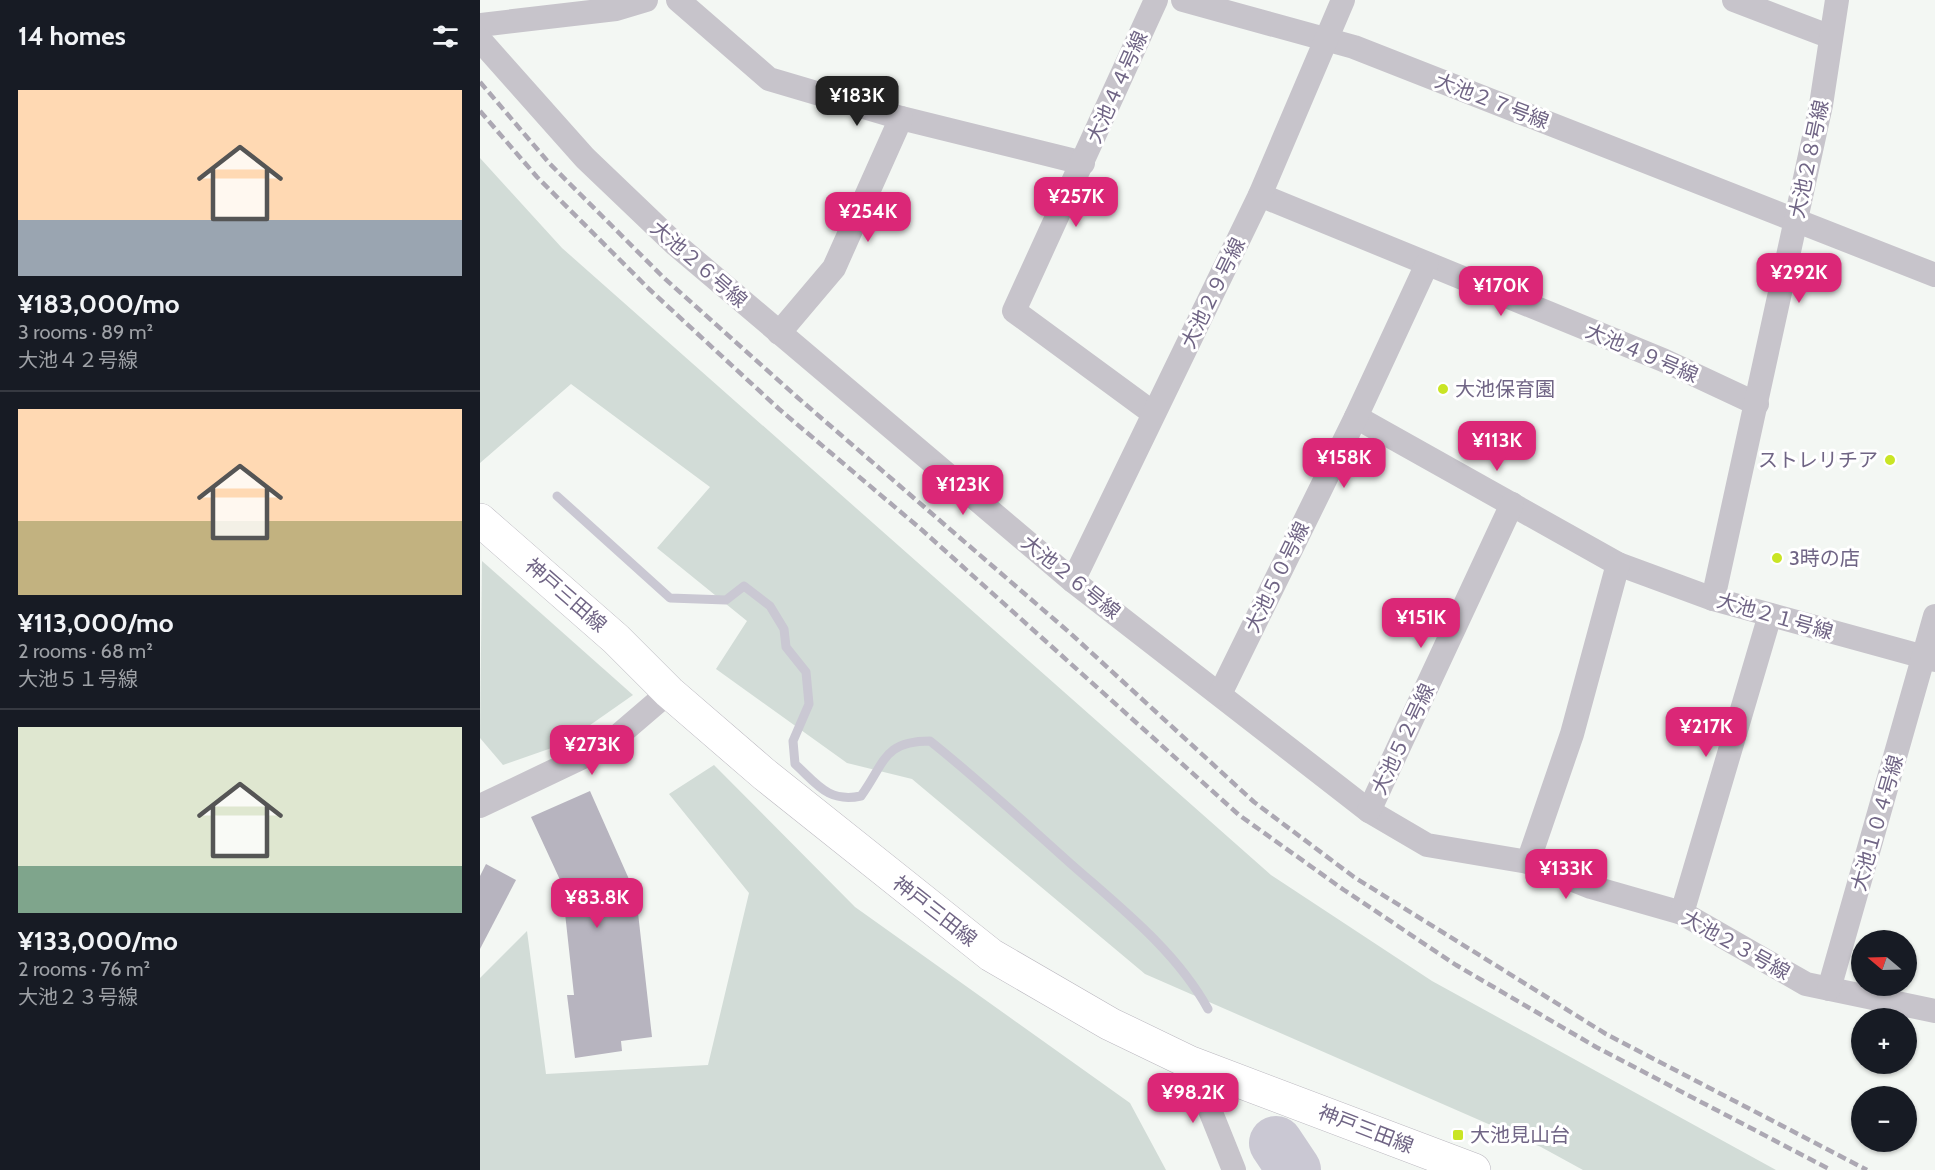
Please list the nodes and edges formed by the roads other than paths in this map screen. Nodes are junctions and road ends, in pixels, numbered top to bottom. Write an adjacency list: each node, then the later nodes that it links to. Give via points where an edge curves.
1 (646, 0): 8 (street, via 616,9)
2 (678, 0): 12 (street, via 768,79)
3 (1156, 0): 13 (street, 大池４４号線)
4 (1183, 0): 10 (street, 大池２７号線)
5 (1343, 0): 10 (street, 大池２９号線)
6 (1734, 0): 9 (street)
7 (1837, 0): 9 (street, 大池２８号線)
8 (480, 25)
9 (1830, 37): 15 (street, 大池２８号線, via 1821,105)
10 (1327, 38): 14 (street, 大池２９号線); 15 (street, 大池２７号線)
11 (480, 40): 18 (street, 大池２６号線, via 585,158 675,244)
12 (901, 118): 13 (street); 18 (street, via 834,268)
13 (1083, 163): 20 (street, 大池４４号線, via 1014,311)
14 (1260, 195): 16 (street, 大池４９号線); 20 (street, 大池２９号線)
15 (1796, 219): 17 (street, 大池２７号線); 19 (street, 大池２８号線)
16 (1427, 264): 19 (street, 大池４９号線, via 1663,360); 21 (street, 大池５０号線)
17 (1935, 275)
18 (779, 333): 25 (street, 大池２６号線)
19 (1757, 404): 26 (street, 大池２８号線)
20 (1153, 413): 25 (street, 大池２９号線)
21 (1356, 417): 22 (street, 大池２１号線); 31 (street, 大池５０号線)
22 (1512, 504): 24 (street, 大池２１号線); 33 (street, 大池５２号線)
23 (480, 520): 30 (main road, 神戸三田線, via 616,639)
24 (1618, 564): 26 (street, 大池２１号線); 34 (street, via 1572,734)
25 (1073, 581): 31 (street, 大池２６号線)
26 (1713, 599): 27 (street, 大池２１号線)
27 (1770, 615): 29 (street, 大池２１号線); 35 (street)
28 (1935, 616): 29 (street, 大池１０４号線)
29 (1930, 658): 36 (street, 大池１０４号線)
30 (669, 692): 32 (street, via 606,746); 38 (main road, 神戸三田線, via 764,774 992,955 1110,1024)
31 (1220, 694): 33 (street, 大池２６号線)
32 (480, 806)
33 (1370, 811): 34 (street, 大池２６号線, via 1427,845)
34 (1528, 862): 35 (street, 大池２３号線, via 1591,887)
35 (1682, 913): 36 (street, 大池２３号線, via 1806,984)
36 (1829, 989): 37 (street, 大池２３号線)
37 (1935, 1011)
38 (1191, 1063): 39 (street); 40 (main road, 神戸三田線)
39 (1234, 1170)
40 (1474, 1170)

